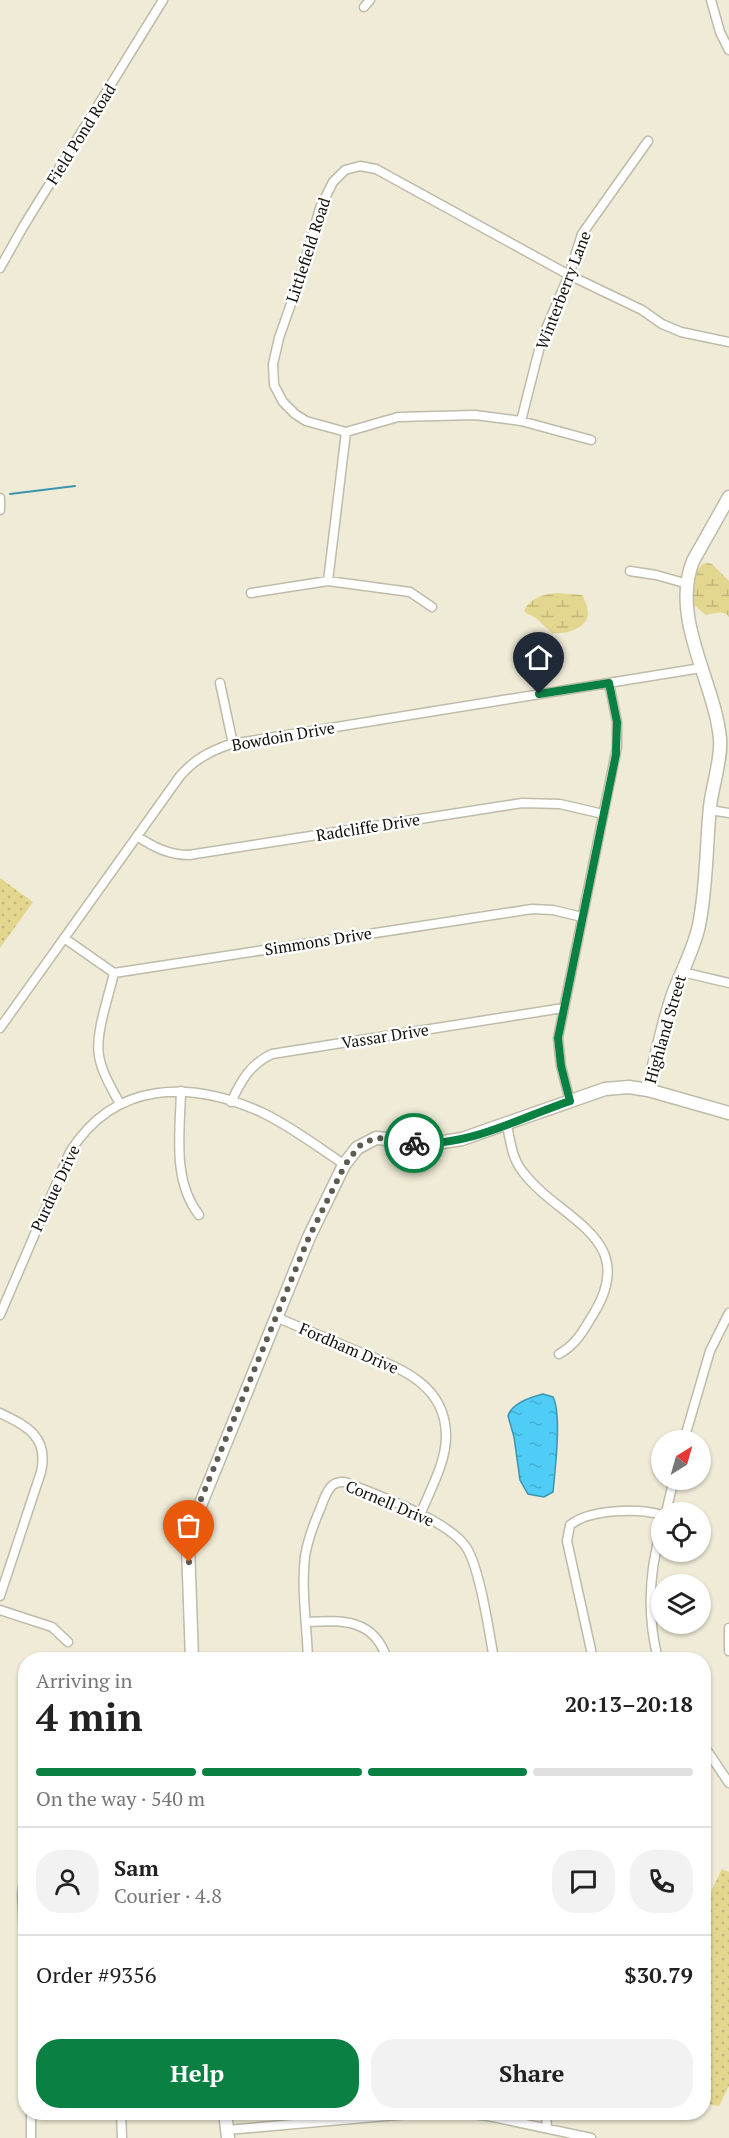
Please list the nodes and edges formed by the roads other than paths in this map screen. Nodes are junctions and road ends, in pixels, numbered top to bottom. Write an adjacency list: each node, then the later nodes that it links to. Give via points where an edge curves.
1 (163, 0): 5 (street, Field Pond Road)
2 (711, 0): 3 (street)
3 (729, 50)
4 (648, 141): 6 (street, Winterberry Lane, via 582,234)
5 (0, 268)
6 (569, 275): 7 (street, Littlefield Road, via 681,332); 8 (street, Winterberry Lane, via 542,338); 9 (street, Littlefield Road, via 376,169 360,166 345,170 333,182 320,208 273,364 274,385 295,414)
7 (729, 342)
8 (521, 421): 9 (street, via 475,415 398,417); 10 (street)
9 (346, 432): 15 (street)
10 (591, 440)
11 (729, 497): 16 (street, Highland Street, via 693,561)
12 (0, 498): 13 (street)
13 (0, 510)
14 (630, 571): 16 (street)
15 (328, 581): 17 (street); 18 (street, via 410,592)
16 (688, 584): 19 (street, Highland Street, via 688,615)
17 (251, 593)
18 (432, 608)
19 (701, 668): 21 (street, Bowdoin Drive); 23 (street, Highland Street, via 720,737)
20 (220, 683): 22 (street)
21 (609, 683): 22 (street, Bowdoin Drive); 25 (street, via 618,741)
22 (233, 744): 26 (street, Bowdoin Drive, via 192,763)
23 (710, 810): 24 (street); 29 (street, Highland Street, via 701,917)
24 (729, 813)
25 (603, 814): 26 (street, Radcliffe Drive, via 560,804 522,803 189,855 164,851); 27 (street)
26 (137, 836): 28 (street, Bowdoin Drive)
27 (582, 917): 30 (street, Simmons Drive, via 543,909 502,913); 32 (street)
28 (64, 938): 30 (street); 33 (street, Bowdoin Drive)
29 (682, 972): 31 (street); 34 (street, Highland Street)
30 (114, 973): 38 (street, via 98,1052)
31 (729, 983)
32 (563, 1008): 36 (street, via 557,1045); 37 (street, Vassar Drive, via 272,1054 251,1067)
33 (0, 1028)
34 (648, 1090): 36 (street, Highland Street, via 614,1087); 39 (street)
35 (181, 1091): 37 (street, Purdue Drive); 38 (street, Purdue Drive, via 152,1093); 42 (street, via 180,1166 187,1193)
36 (570, 1101): 40 (street, Highland Street)
37 (231, 1102): 41 (street, Purdue Drive, via 270,1117)
38 (120, 1104): 44 (street, Purdue Drive, via 94,1122 70,1152)
39 (729, 1113)
40 (507, 1125): 41 (street, Highland Street, via 441,1143 373,1139 359,1146); 46 (street, via 521,1170 595,1236 607,1260 607,1281 597,1308 577,1341)
41 (345, 1165): 45 (street, Highland Street)
42 (200, 1215)
43 (729, 1312): 48 (street, via 710,1351)
44 (0, 1315)
45 (276, 1317): 50 (street, Fordham Drive, via 400,1368 433,1395 445,1423 444,1451); 58 (street, Highland Street, via 193,1522 188,1546)
46 (559, 1354)
47 (0, 1413): 52 (street, via 30,1430 41,1446 43,1460)
48 (687, 1430)
49 (651, 1512): 62 (street, via 640,1510 588,1516 570,1526 567,1541)
50 (420, 1515): 54 (street, Cornell Drive, via 348,1483 332,1484 307,1547); 61 (street, Cornell Drive, via 449,1529 468,1550)
51 (655, 1562): 63 (street, via 650,1604)
52 (0, 1596)
53 (0, 1610): 56 (street, via 52,1627)
54 (306, 1622): 59 (street); 60 (street, via 337,1620 361,1626 375,1637)
55 (729, 1628): 57 (street)
56 (68, 1642)
57 (729, 1651)
58 (192, 1652)
59 (308, 1652)
60 (383, 1652)
61 (493, 1652)
62 (591, 1652)
63 (656, 1652)
64 (711, 1756): 65 (street)
65 (729, 1783)
66 (31, 2120): 73 (street)
67 (121, 2120): 74 (street)
68 (316, 2120): 72 (street)
69 (502, 2120): 71 (street)
70 (546, 2120): 71 (street)
71 (547, 2128): 75 (street)
72 (227, 2134)
73 (32, 2138)
74 (122, 2138)
75 (591, 2138)

